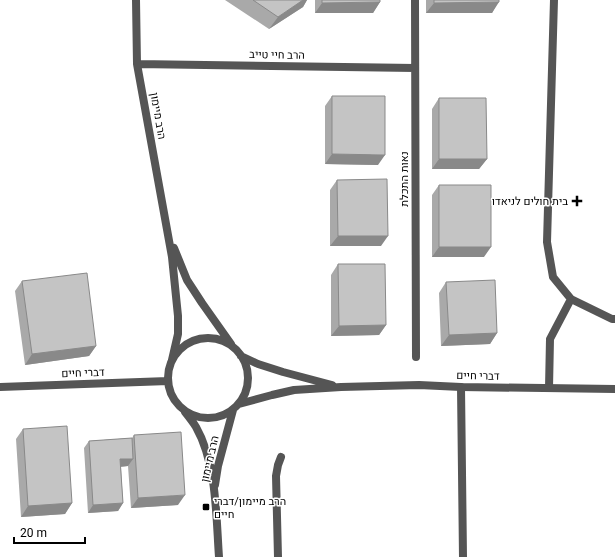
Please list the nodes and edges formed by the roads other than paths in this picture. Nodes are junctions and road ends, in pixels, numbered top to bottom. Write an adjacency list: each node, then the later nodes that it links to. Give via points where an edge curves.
1 (136, 0): 4 (street, הרב מיימון)
2 (415, 0): 5 (street, נאות התכלת)
3 (554, 0): 7 (street, via 547,242 553,277)
4 (138, 64): 5 (street, הרב חיי טייב); 6 (street, הרב מיימון)
5 (415, 68): 11 (street, נאות התכלת)
6 (168, 234): 9 (street, הרב מיימון, via 187,280); 12 (street, הרב מיימון, via 178,316 178,334)
7 (571, 299): 8 (street); 17 (street, via 550,339)
8 (615, 319)
9 (234, 348): 10 (street); 12 (street, via 224,341 200,339 188,343)
10 (241, 356): 15 (street, דברי חיים, via 283,372); 19 (street, via 246,365 248,386)
11 (416, 357)
12 (172, 360): 13 (street, via 168,370)
13 (168, 381): 14 (street, דברי חיים); 20 (street, via 170,393 176,404)
14 (0, 387)
15 (341, 387): 16 (street, דברי חיים); 19 (street, דברי חיים, via 294,390)
16 (461, 387): 17 (street, דברי חיים); 25 (street)
17 (548, 388): 18 (street, דברי חיים)
18 (615, 389)
19 (236, 407): 20 (street, via 222,416 210,419); 22 (street, הרב מיימון, via 218,466)
20 (185, 412): 22 (street, הרב מיימון, via 203,444 210,467)
21 (281, 457): 24 (street, via 276,476)
22 (214, 496): 23 (street)
23 (219, 557)
24 (278, 557)
25 (463, 557)

